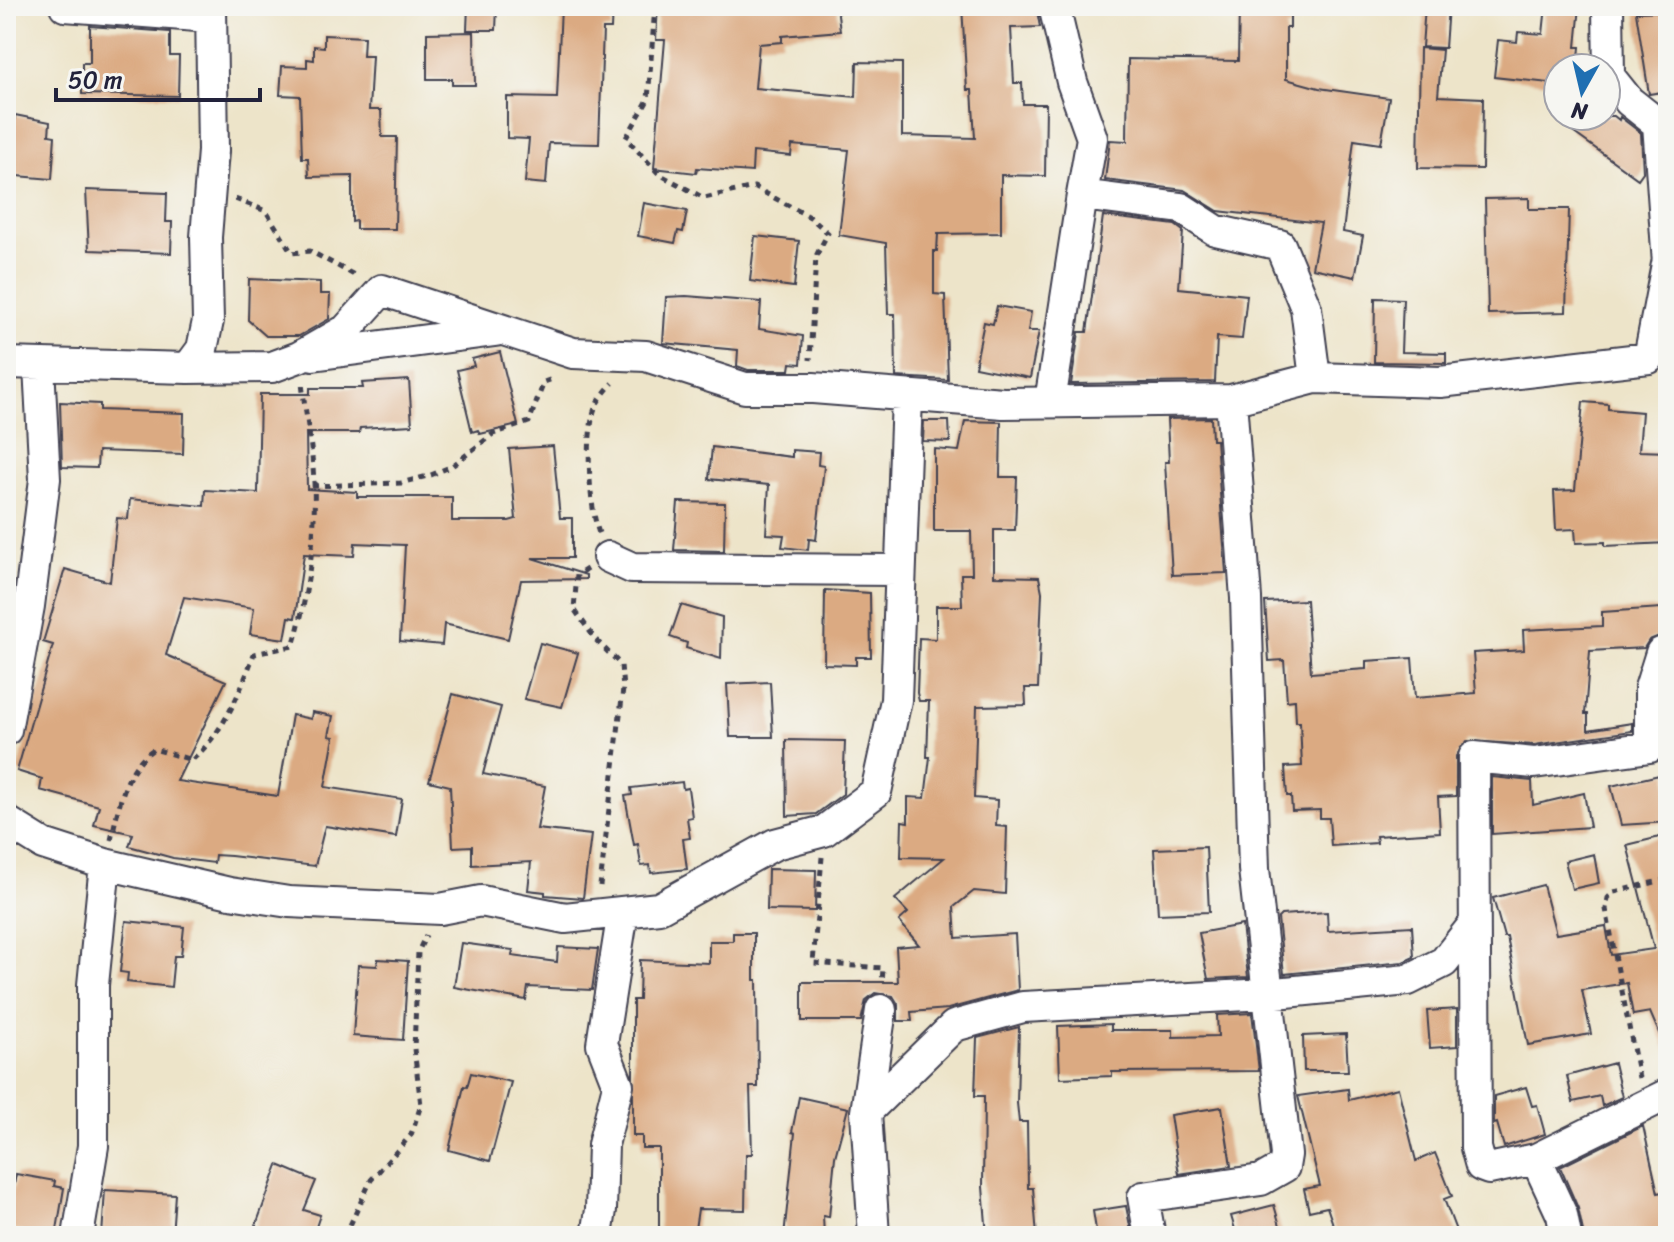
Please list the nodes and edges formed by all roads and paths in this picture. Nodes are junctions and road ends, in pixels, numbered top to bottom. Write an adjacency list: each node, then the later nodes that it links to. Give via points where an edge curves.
1 (65, 6): 5 (street)
2 (655, 6): 19 (path, via 648,100 626,138 659,174 704,198 754,187 810,217 828,233 816,256 809,352)
3 (1054, 6): 7 (street, via 1092,138)
4 (1608, 6): 8 (street, via 1609,76 1658,124)
5 (211, 11): 6 (street)
6 (211, 191): 9 (path, via 266,211 292,253 310,251); 16 (street, via 208,321 202,349)
7 (1082, 195): 18 (street, via 1181,208 1215,230 1280,245 1306,308); 22 (street)
8 (1668, 264): 11 (street)
9 (382, 290): 10 (street); 13 (street, via 346,330)
10 (505, 329): 12 (street, via 573,353); 13 (street)
11 (1658, 352): 18 (street, via 1440,382)
12 (646, 356): 19 (street, via 745,388); 24 (path, via 610,386 595,407 589,440 593,519)
13 (299, 357): 16 (street, via 272,367); 23 (path)
14 (6, 363): 15 (street)
15 (39, 366): 16 (street); 27 (street, via 45,479)
16 (188, 368)
17 (565, 374): 23 (path, via 544,382 529,422 493,434 452,466 401,483)
18 (1315, 378): 21 (street)
19 (813, 388): 20 (street)
20 (907, 397): 22 (street); 25 (street)
21 (1231, 400): 22 (street); 35 (street, via 1246,598 1254,869)
22 (1050, 402)
23 (312, 486): 30 (path, via 303,614 293,646 254,654 212,743 192,760 154,749 140,758 124,789)
24 (608, 557): 25 (street, via 632,568); 33 (path, via 577,575 574,609 621,665)
25 (898, 570): 29 (street, via 896,700 876,792)
26 (1668, 654): 34 (street, via 1661,653 1650,688 1650,747 1534,763 1474,757)
27 (6, 730)
28 (6, 821): 30 (street, via 43,844)
29 (824, 831): 33 (street, via 775,844 659,908); 36 (path, via 813,963 883,968)
30 (105, 864): 32 (street, via 289,902); 40 (street, via 93,985 93,1146)
31 (1668, 879): 37 (path, via 1614,892 1606,909)
32 (440, 909): 33 (street, via 481,901 565,918); 41 (path, via 418,952 414,1049 421,1105 411,1135 371,1180)
33 (610, 913): 42 (street, via 602,1044 618,1085 603,1145)
34 (1474, 924): 35 (street, via 1444,962 1408,980); 39 (street, via 1478,1159 1489,1169)
35 (1266, 994): 38 (street, via 1023,1007 954,1026); 44 (street, via 1284,1167 1261,1180 1143,1197)
36 (881, 1010): 38 (street)
37 (1656, 1100): 39 (street)
38 (866, 1112): 43 (street)
39 (1536, 1159): 45 (street)
40 (78, 1236)
41 (345, 1236)
42 (597, 1236)
43 (874, 1236)
44 (1150, 1236)
45 (1566, 1236)

